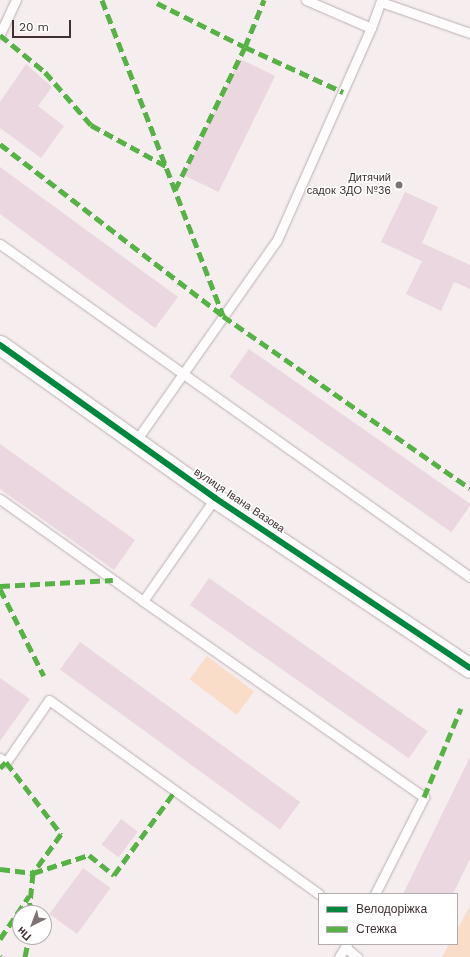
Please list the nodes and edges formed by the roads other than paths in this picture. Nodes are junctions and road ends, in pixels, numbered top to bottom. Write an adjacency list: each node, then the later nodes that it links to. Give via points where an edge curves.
1 (16, 0): 6 (lane)
2 (306, 0): 4 (lane)
3 (381, 1): 4 (lane); 5 (lane)
4 (371, 28): 9 (lane, via 276,240)
5 (470, 33)
6 (0, 34)
7 (0, 244): 9 (lane)
8 (0, 345): 10 (street, вулиця Івана Вазова)
9 (182, 374): 10 (lane); 13 (lane)
10 (135, 442): 11 (street, вулиця Івана Вазова)
11 (215, 498): 14 (lane); 15 (street, вулиця Івана Вазова)
12 (0, 499): 14 (lane)
13 (470, 577)
14 (143, 601): 18 (lane, via 424,797)
15 (470, 668)
16 (0, 758): 17 (lane, via 6,762 49,700)
17 (318, 893)
18 (376, 893)
19 (346, 946): 20 (lane); 21 (lane)
20 (339, 957)
21 (357, 957)

